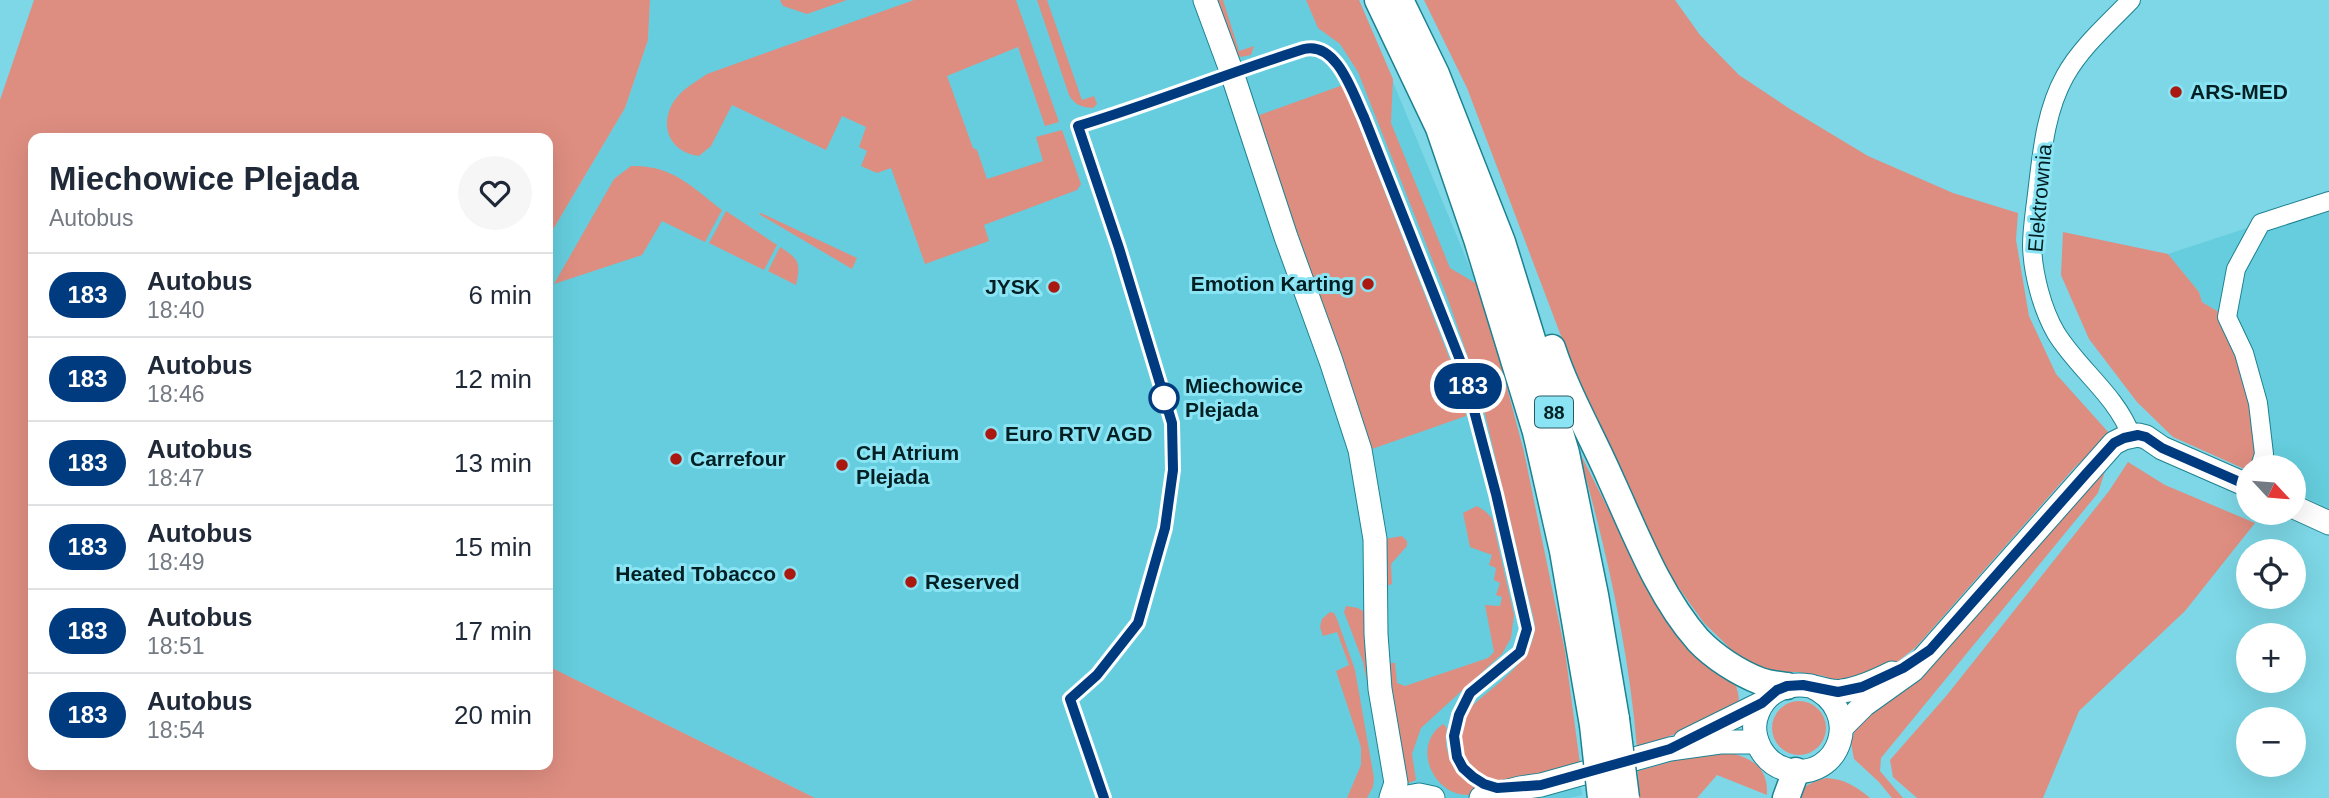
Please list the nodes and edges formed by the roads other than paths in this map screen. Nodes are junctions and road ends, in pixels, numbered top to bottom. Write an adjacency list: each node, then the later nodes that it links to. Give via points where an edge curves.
1 (1205, 0): 21 (street, via 1360,450 1375,539 1380,689 1396,783)
2 (1378, 0): 15 (main road, 88, via 1439,128 1477,239 1532,418)
3 (1400, 0): 5 (main road, 88)
4 (2131, 0): 7 (street, Elektrownia, via 2067,72 2051,108 2032,247 2036,275 2055,330 2116,408)
5 (1453, 115): 13 (main road, via 1509,231 1560,374 1671,602 1700,641 1738,670 1762,682); 15 (main road, 88, via 1502,242 1566,453 1595,596)
6 (2329, 201): 8 (street, via 2261,223 2236,269 2227,317 2258,403)
7 (2131, 435): 9 (street, via 2146,437); 12 (street, via 2114,443)
8 (2264, 455)
9 (2236, 480)
10 (2306, 512): 11 (street)
11 (2329, 523)
12 (1930, 650): 13 (street, via 1862,687 1838,692); 16 (street, via 1913,670)
13 (1799, 686): 14 (street, via 1777,690); 16 (street, via 1827,695 1838,710)
14 (1762, 703): 17 (street, via 1755,722); 18 (street)
15 (1604, 722): 26 (main road, 88, bridge); 27 (main road, 88, bridge)
16 (1842, 727): 19 (street, via 1833,754 1823,764)
17 (1757, 742): 18 (street); 19 (street, via 1768,759)
18 (1670, 749): 20 (street)
19 (1797, 771): 28 (main road)
20 (1541, 785): 24 (street); 25 (street)
21 (1391, 798)
22 (1402, 798): 23 (street)
23 (1433, 798)
24 (1481, 798)
25 (1517, 798)
26 (1601, 798)
27 (1626, 798)
28 (1786, 798)

